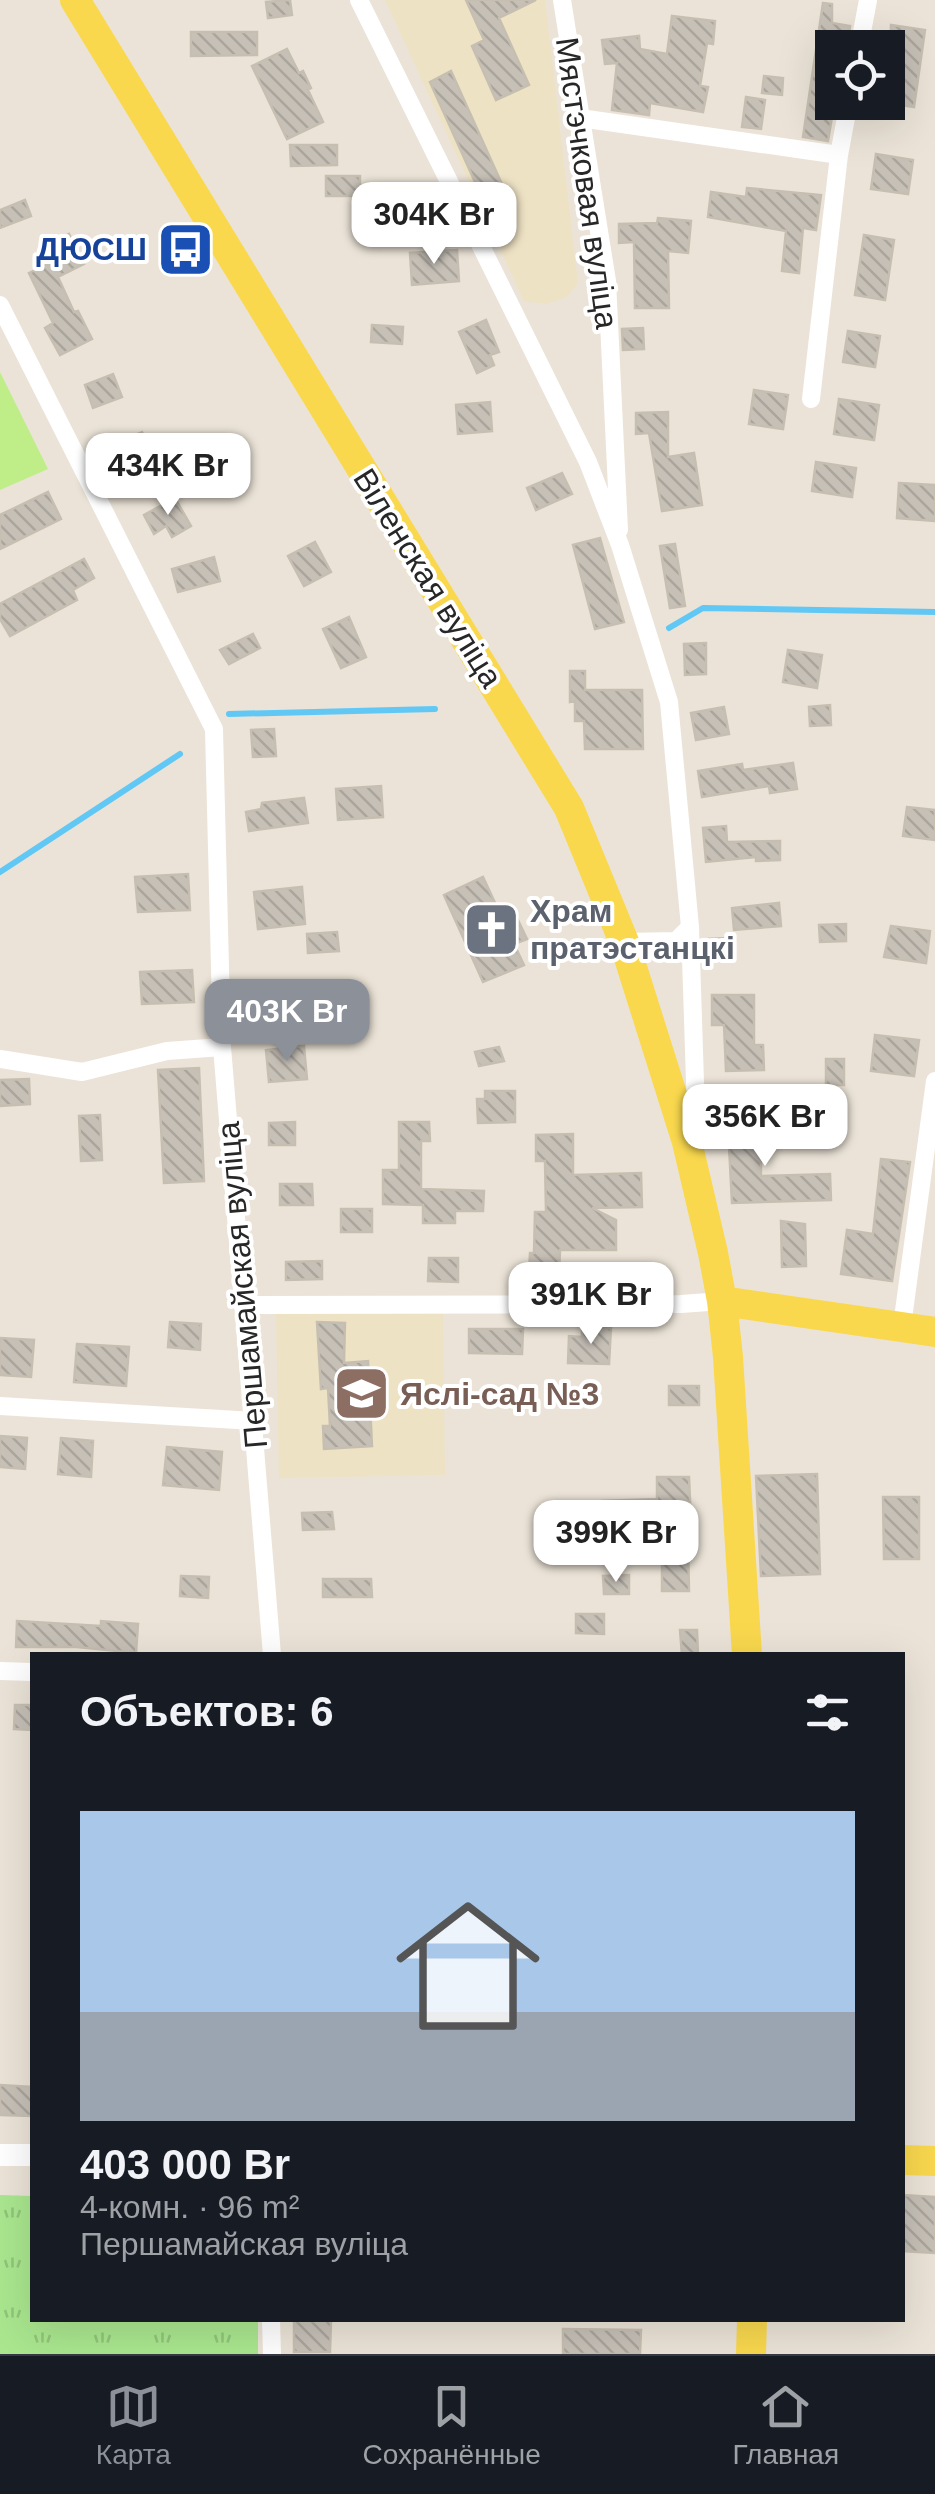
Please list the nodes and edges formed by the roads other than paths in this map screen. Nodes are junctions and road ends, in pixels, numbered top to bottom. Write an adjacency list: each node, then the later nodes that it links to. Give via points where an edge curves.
1 (75, 0): 15 (main road, Віленская вуліца, via 568,808)
2 (359, 0): 12 (street, Віленская вуліца)
3 (562, 0): 6 (street, Мястэчковая вуліца)
4 (868, 0): 5 (street)
5 (862, 30)
6 (580, 118): 8 (street); 11 (street, Мястэчковая вуліца, via 607,282)
7 (846, 120): 8 (street)
8 (839, 155): 10 (street)
9 (0, 305): 16 (street, Першамайская вуліца, via 214,729)
10 (811, 399)
11 (617, 455): 12 (street, via 604,464); 13 (street, Мястэчковая вуліца)
12 (588, 462): 13 (street, Віленская вуліца)
13 (620, 545): 14 (street, Віленская вуліца, via 668,702)
14 (690, 927): 15 (street, via 676,941); 20 (street, Віленская вуліца)
15 (624, 942): 20 (main road, Віленская вуліца)
16 (222, 1048): 17 (street, via 167,1051 82,1072); 22 (street, Першамайская вуліца)
17 (0, 1060)
18 (935, 1080): 19 (street)
19 (930, 1143): 23 (street)
20 (699, 1194): 21 (main road, Віленская вуліца)
21 (722, 1300): 22 (street); 23 (main road); 28 (main road, Віленская вуліца)
22 (242, 1305): 26 (street, Першамайская вуліца)
23 (902, 1326): 24 (main road)
24 (935, 1332)
25 (0, 1406): 26 (street)
26 (254, 1422): 27 (street, Першамайская вуліца)
27 (272, 1652)
28 (747, 1652)
29 (0, 1671): 30 (street)
30 (30, 1672)
31 (0, 2154): 32 (street)
32 (30, 2155)
33 (905, 2160): 34 (main road)
34 (935, 2162)
35 (272, 2322): 37 (street)
36 (752, 2322): 38 (main road)
37 (272, 2354)
38 (752, 2354)

